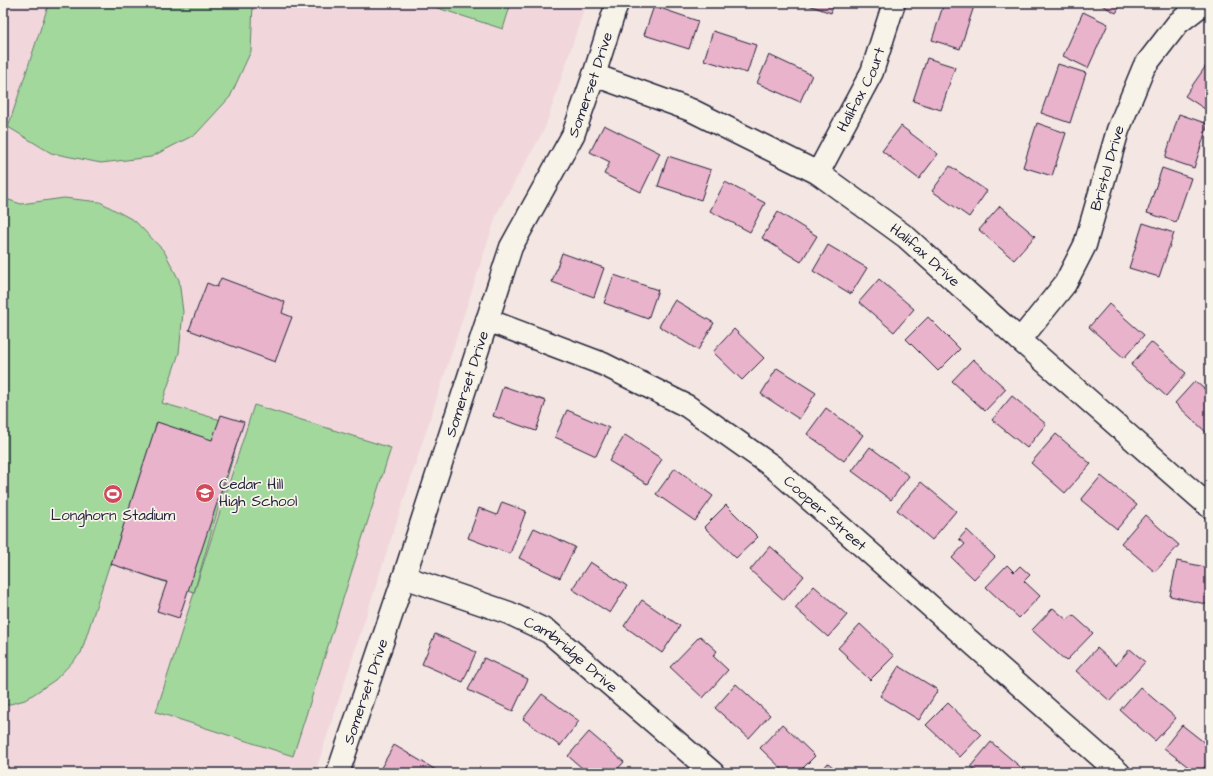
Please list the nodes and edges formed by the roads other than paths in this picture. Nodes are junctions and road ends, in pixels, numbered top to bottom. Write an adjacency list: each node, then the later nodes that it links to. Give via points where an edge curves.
1 (617, 3): 4 (street, Somerset Drive)
2 (894, 3): 5 (street, Halifax Court, via 872,72)
3 (1204, 3): 7 (street, Bristol Drive, via 1178,23 1144,67 1118,130 1084,245 1065,284)
4 (594, 75): 5 (street, Halifax Drive, via 691,110); 6 (street, Somerset Drive, via 573,135 511,247)
5 (818, 173): 7 (street, Halifax Drive, via 906,236)
6 (487, 320): 9 (street, Somerset Drive); 12 (street, Cooper Street, via 603,364 687,406 772,466)
7 (1020, 340): 8 (street, Halifax Drive)
8 (1210, 507)
9 (404, 577): 10 (street, Somerset Drive); 11 (street, Cambridge Drive, via 509,613 548,632)
10 (338, 773)
11 (713, 773)
12 (1119, 773)

